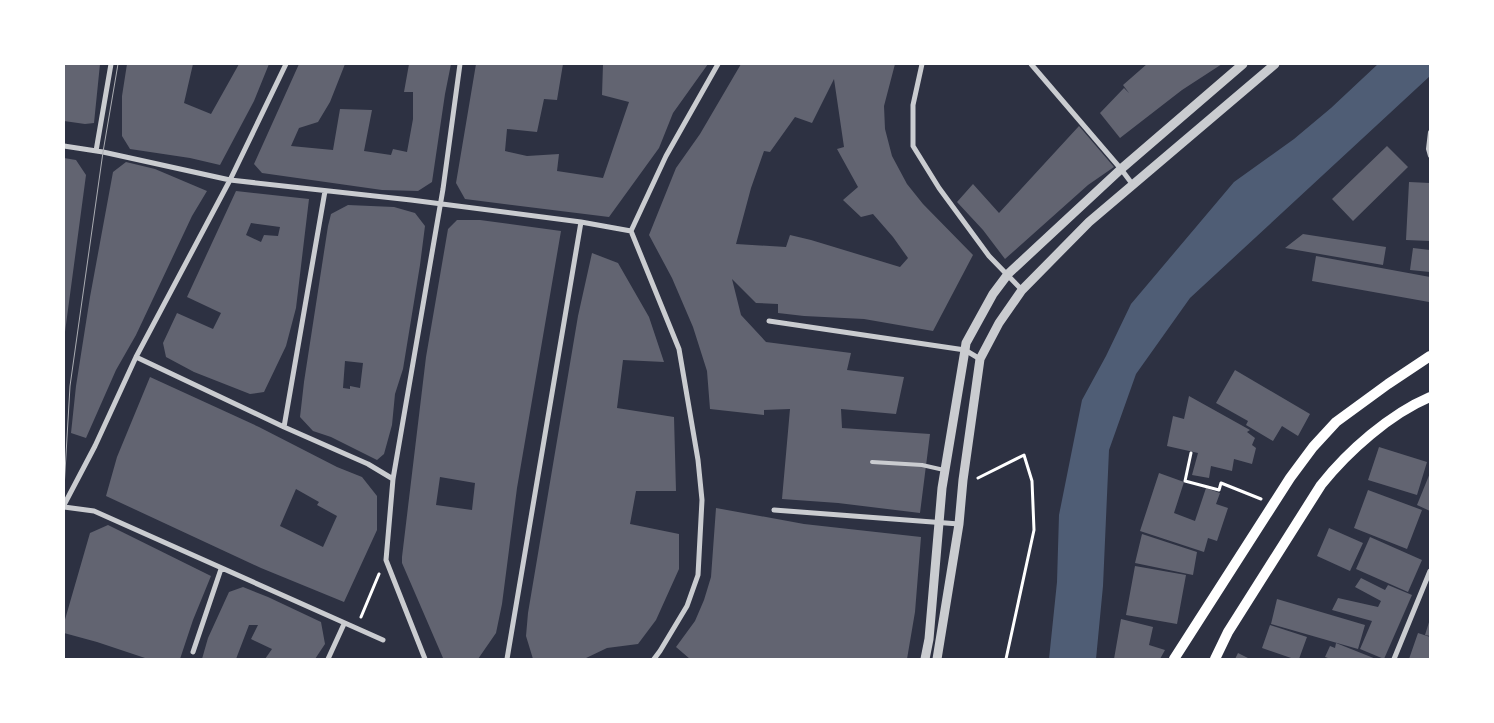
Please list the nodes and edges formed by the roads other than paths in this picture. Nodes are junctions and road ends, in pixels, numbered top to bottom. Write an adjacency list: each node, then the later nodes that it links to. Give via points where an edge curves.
1 (111, 64): 11 (street)
2 (286, 64): 14 (street)
3 (460, 64): 17 (street)
4 (718, 64): 19 (street, via 666,156)
5 (922, 64): 20 (street, via 913,106 914,146 939,188 989,256)
6 (1031, 64): 13 (street)
7 (1243, 64): 13 (street)
8 (1271, 65): 15 (street)
9 (1430, 132): 12 (lane)
10 (64, 146): 11 (street)
11 (96, 151): 14 (street)
12 (1430, 156)
13 (1121, 169): 15 (street); 20 (street)
14 (230, 180): 16 (street); 25 (street)
15 (1134, 185): 21 (street, via 1089,222)
16 (326, 192): 17 (street); 28 (street)
17 (441, 204): 18 (street); 31 (street)
18 (581, 222): 19 (street); 43 (street)
19 (631, 231): 44 (street, via 679,349 702,500 698,575 687,606)
20 (1008, 274): 21 (street); 23 (street, via 993,294)
21 (1022, 290): 26 (street, via 999,323)
22 (769, 321): 23 (street)
23 (964, 350): 26 (street); 30 (street)
24 (1430, 356): 47 (main road, via 1336,422 1313,447)
25 (136, 357): 28 (street); 32 (street)
26 (980, 360): 35 (street)
27 (1430, 397): 48 (main road, via 1397,414 1336,467 1321,485 1228,632)
28 (284, 428): 31 (street, via 368,464)
29 (872, 462): 30 (lane, via 922,465)
30 (944, 470): 34 (street)
31 (393, 479): 42 (street, via 386,560)
32 (64, 506): 36 (street, via 94,511)
33 (774, 510): 34 (street)
34 (940, 522): 35 (street); 45 (street, via 930,640)
35 (960, 524): 46 (street)
36 (221, 569): 38 (street); 40 (street)
37 (1430, 571): 49 (street)
38 (344, 624): 39 (street); 41 (street)
39 (383, 640)
40 (193, 652)
41 (328, 659)
42 (425, 659)
43 (507, 659)
44 (654, 659)
45 (924, 659)
46 (937, 659)
47 (1174, 659)
48 (1215, 659)
49 (1394, 659)

